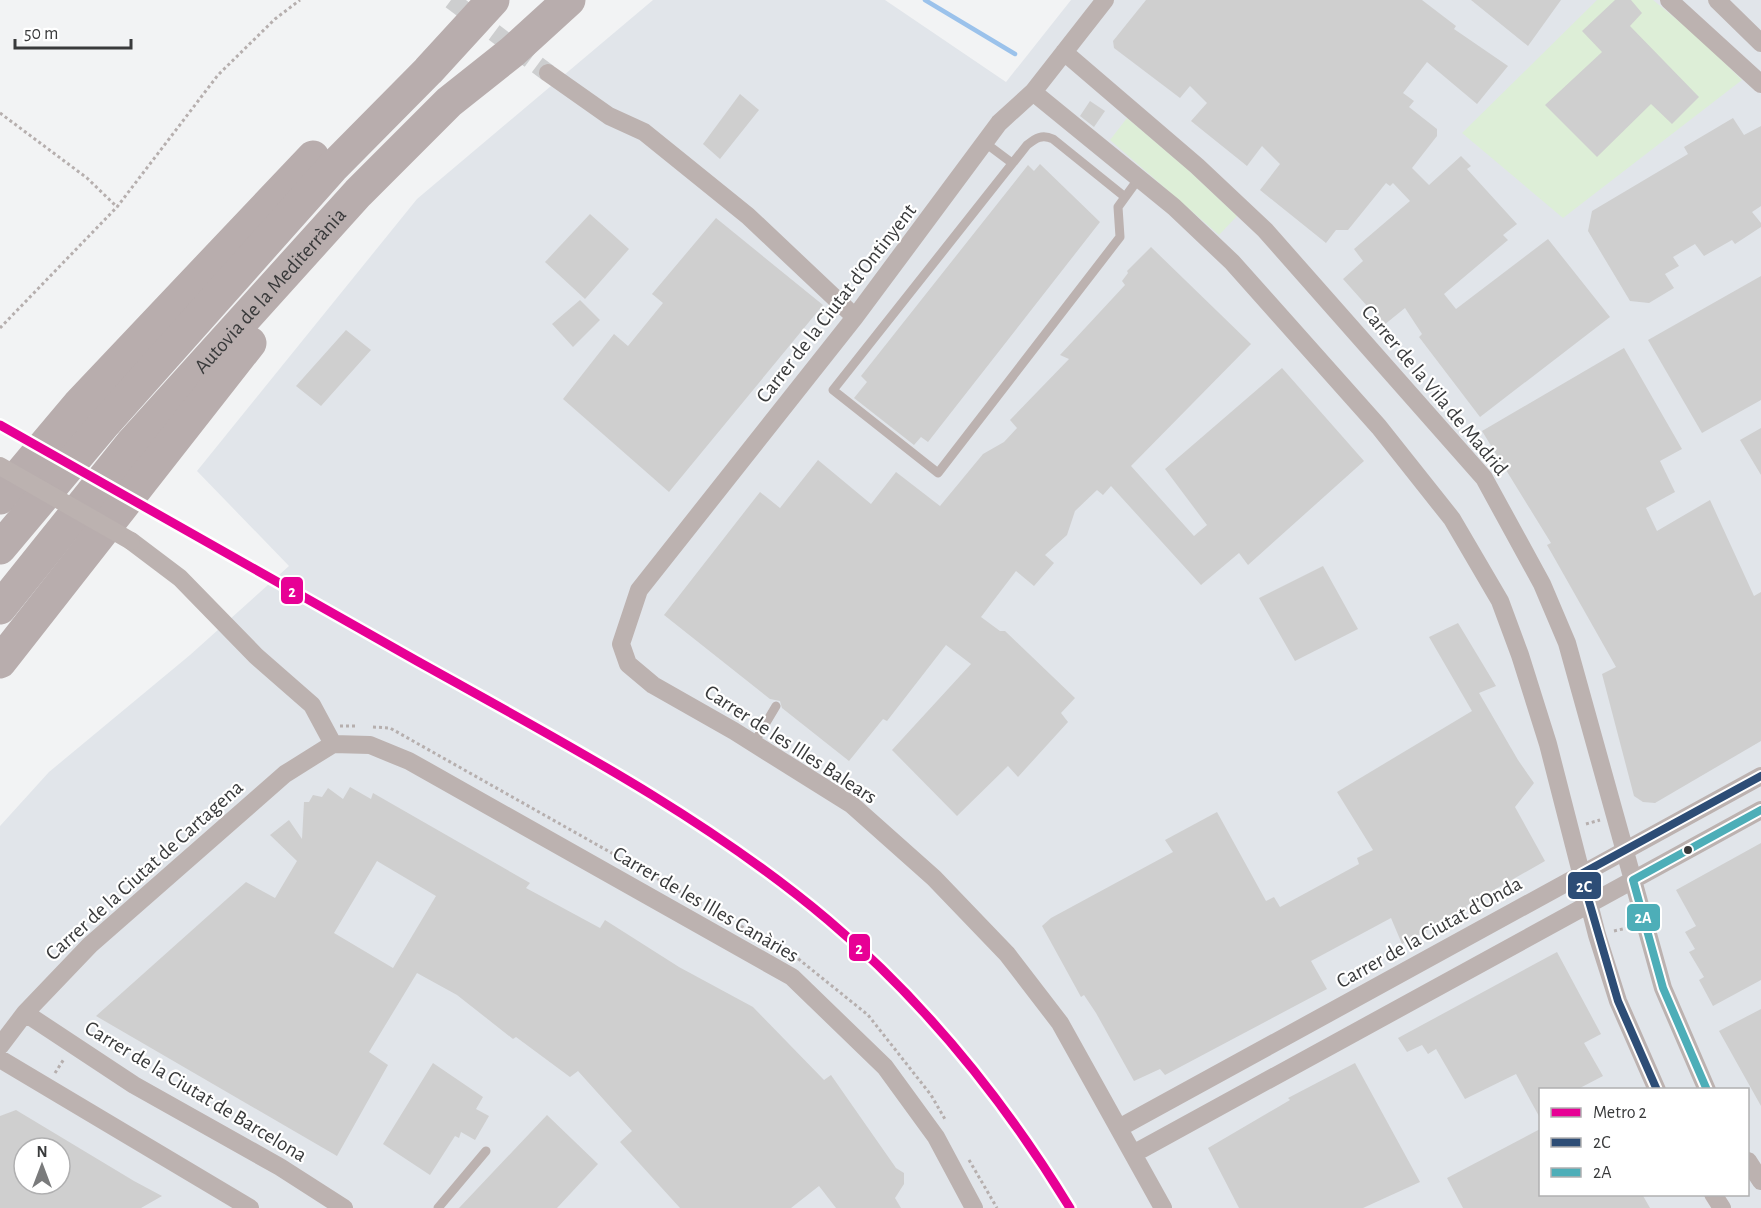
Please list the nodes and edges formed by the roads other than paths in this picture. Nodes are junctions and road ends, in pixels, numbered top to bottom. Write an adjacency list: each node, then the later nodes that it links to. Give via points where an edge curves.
1 (492, 0): 18 (highway, via 416,54 317,153 79,404); 19 (highway, Autovia de la Mediterrània, via 332,168 105,423)
2 (569, 0): 7 (highway, Autovia de la Mediterrània)
3 (1105, 0): 8 (street, Carrer de la Ciutat d'Ontinyent)
4 (1669, 0): 10 (street)
5 (1718, 0): 6 (street)
6 (1761, 43)
7 (512, 52): 20 (highway, Autovia de la Mediterrània, via 449,102 358,193 132,444); 22 (highway, via 460,118 266,322)
8 (1064, 52): 11 (street, Carrer de la Ciutat d'Ontinyent); 28 (street, Carrer de la Vila de Madrid, via 1265,230 1484,478 1542,584 1568,643)
9 (548, 74): 16 (street, via 609,116 644,132 748,216)
10 (1761, 84)
11 (1033, 92): 12 (street, Carrer de la Ciutat d'Ontinyent); 14 (street)
12 (984, 142): 13 (lane); 16 (street, Carrer de la Ciutat d'Ontinyent)
13 (1012, 163): 15 (lane, via 1037,137 1046,136); 15 (lane, via 833,390 938,473 1120,237 1118,207)
14 (1139, 178): 15 (lane); 29 (street, via 1232,262 1379,427 1452,519 1500,601 1548,744)
15 (1125, 197)
16 (855, 318): 21 (street, Carrer de la Ciutat d'Ontinyent, via 639,590)
17 (0, 466): 25 (street, bridge, via 131,541 180,579 256,656 312,705)
18 (0, 498)
19 (0, 548)
20 (0, 608)
21 (621, 644): 24 (street, Carrer de les Illes Balears, via 628,664 654,685)
22 (0, 662)
23 (776, 706): 24 (lane)
24 (754, 743): 37 (street, Carrer de les Illes Balears, via 852,805 934,878 1007,954 1060,1023)
25 (333, 744): 32 (street, Carrer de la Ciutat de Cartagena, via 285,774 90,945); 42 (street, Carrer de les Illes Canàries, via 370,745 409,761 792,977 885,1066 936,1137)
26 (1761, 776): 28 (street, Carrer de la Ciutat d’Onda)
27 (1761, 810): 30 (street)
28 (1625, 850): 29 (street, Carrer de la Ciutat d’Onda); 30 (street, Carrer de la Vila de Madrid)
29 (1581, 873): 31 (street); 37 (street, Carrer de la Ciutat d’Onda)
30 (1632, 880): 31 (street); 36 (street, Carrer de la Vila de Madrid, via 1663,988)
31 (1589, 904): 35 (street, via 1618,1001); 39 (street)
32 (25, 1013): 33 (street, Carrer de la Ciutat de Cartagena); 44 (street, Carrer de la Ciutat de Barcelona, via 134,1084)
33 (0, 1046)
34 (0, 1059): 43 (street)
35 (1656, 1088)
36 (1707, 1088)
37 (1119, 1128): 39 (street, Carrer de les Illes Balears)
38 (486, 1151): 45 (lane)
39 (1133, 1154): 46 (street, Carrer de les Illes Balears)
40 (1749, 1163): 41 (street)
41 (1761, 1181)
42 (967, 1205)
43 (250, 1208)
44 (344, 1208)
45 (438, 1208)
46 (1162, 1208)

